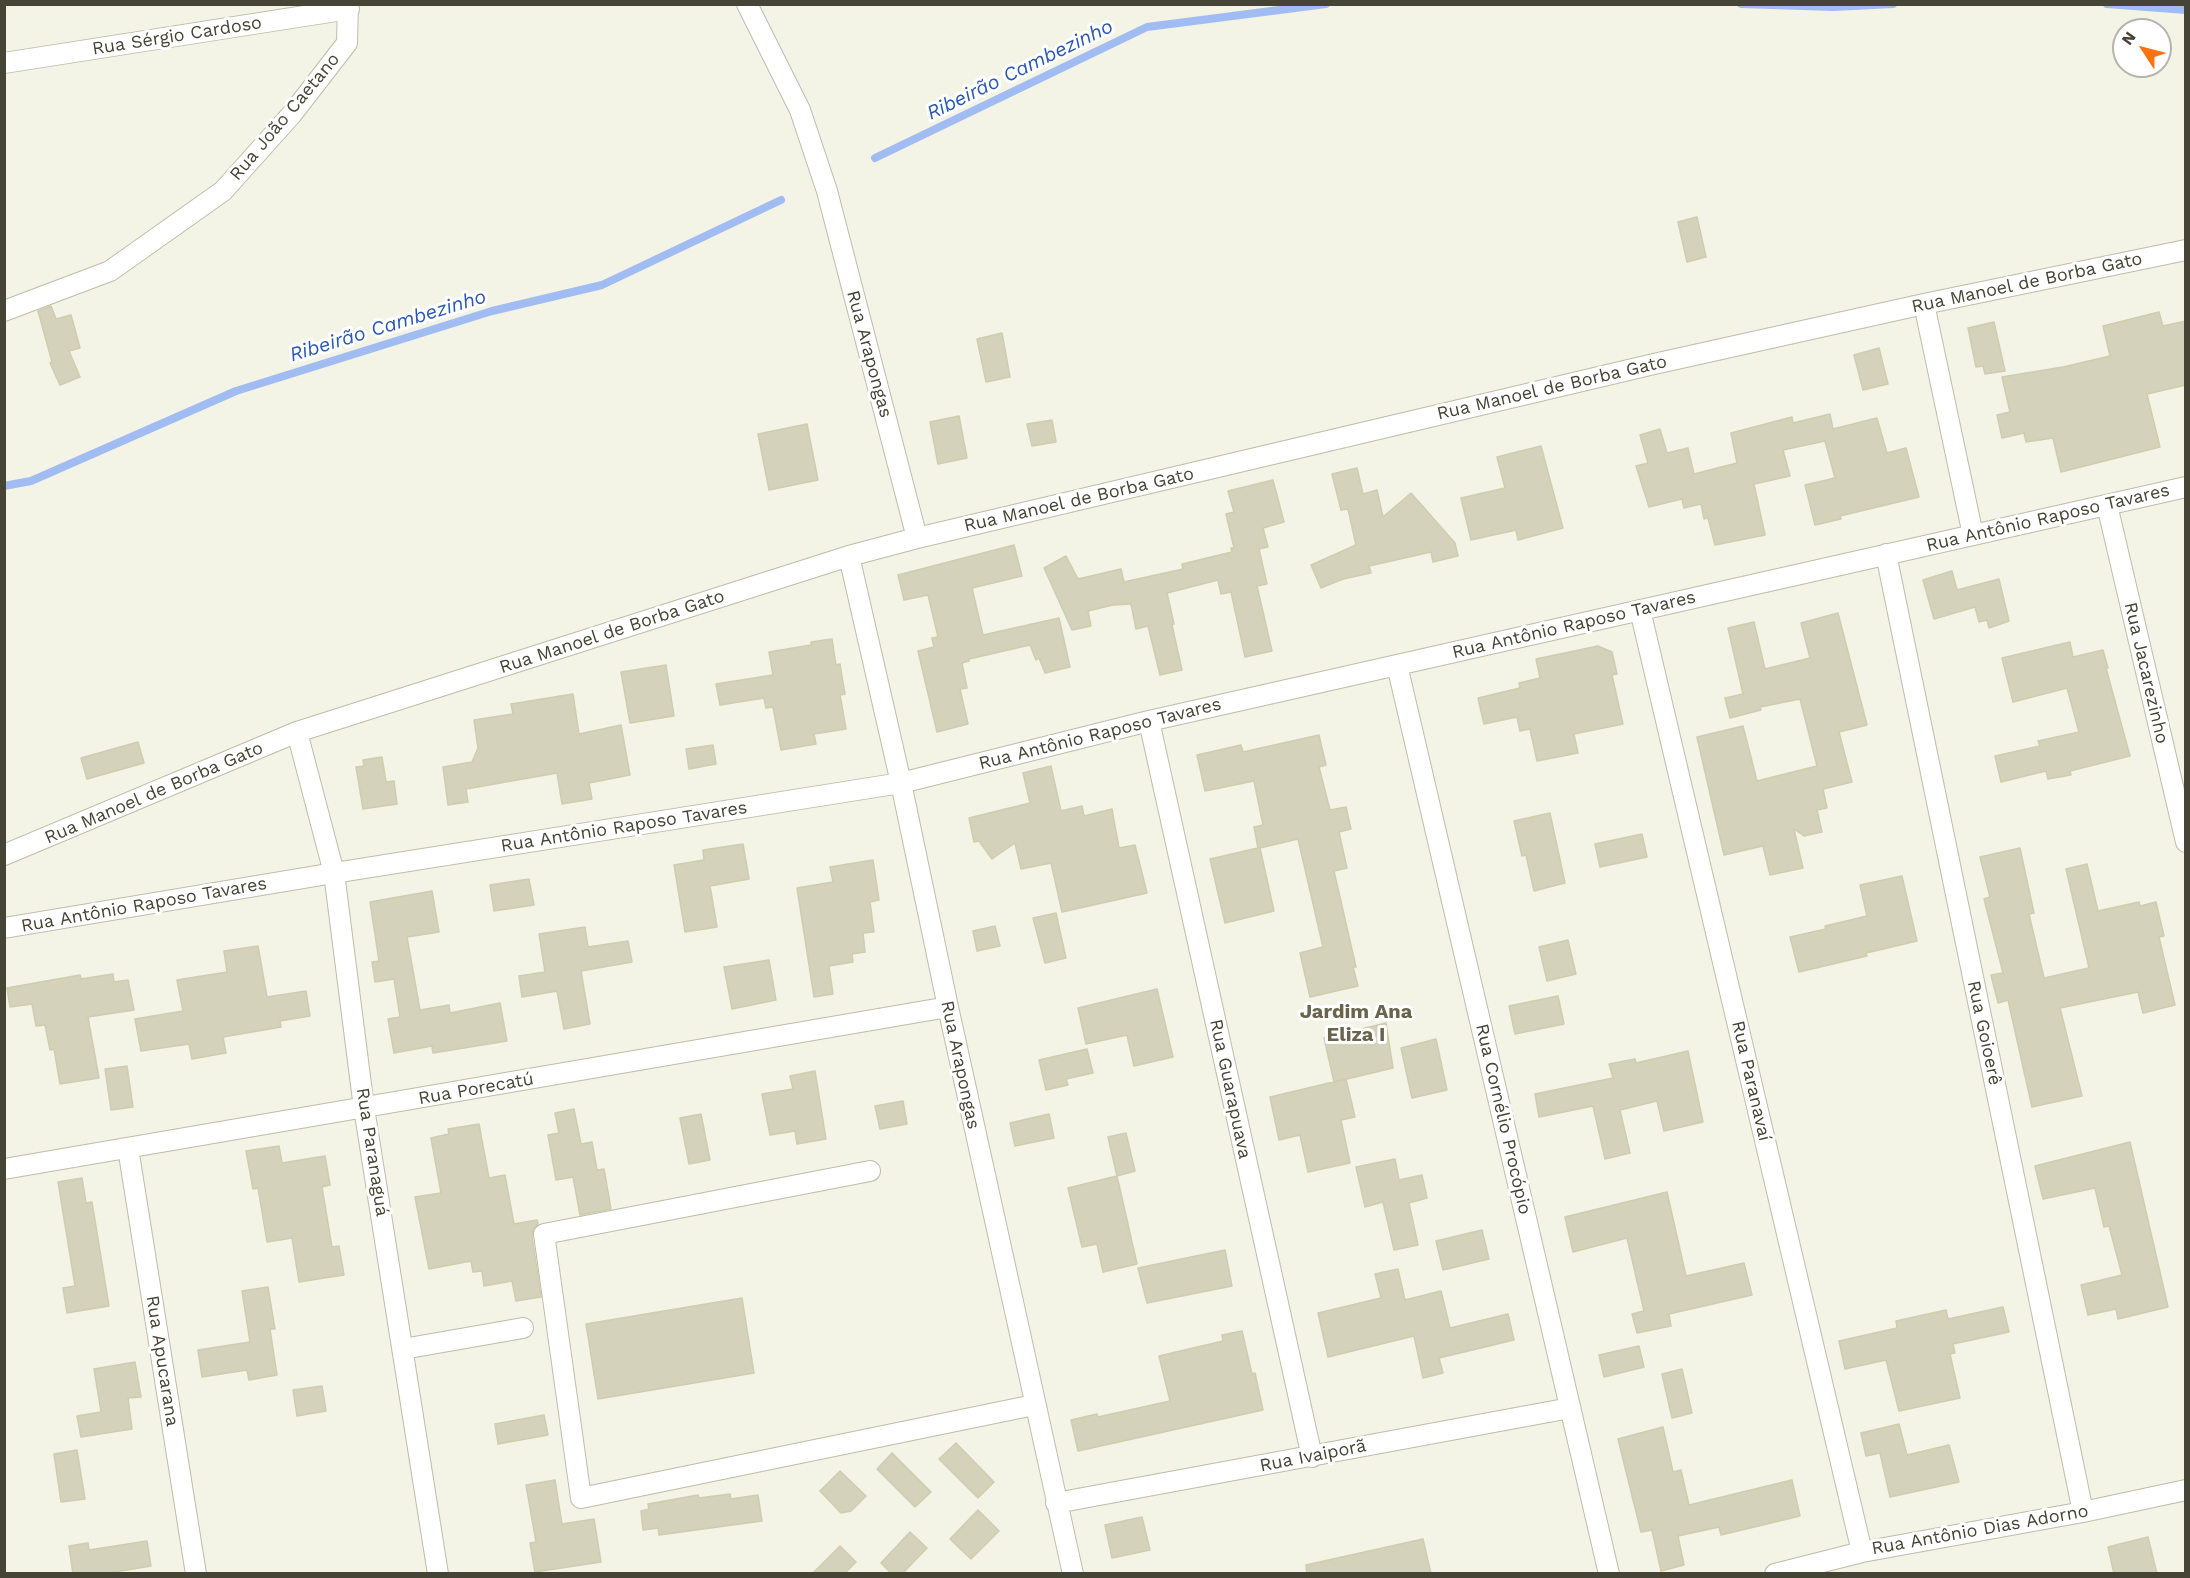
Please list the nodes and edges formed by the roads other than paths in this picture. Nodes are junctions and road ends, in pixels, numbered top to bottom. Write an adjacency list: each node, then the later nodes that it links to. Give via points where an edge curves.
1 (747, 4): 10 (street, Rua Arapongas, via 800,110 820,171)
2 (349, 7): 3 (street, Rua Sérgio Cardoso); 6 (street, Rua João Caetano, via 346,43 292,114 223,191 110,271)
3 (4, 63)
4 (2186, 250): 5 (street, Rua Manoel de Borba Gato)
5 (1924, 304): 9 (street); 10 (street, Rua Manoel de Borba Gato)
6 (4, 311)
7 (2186, 487): 8 (street, Rua Antônio Raposo Tavares)
8 (2107, 505): 9 (street, Rua Antônio Raposo Tavares); 18 (street, Rua Jacarezinho)
9 (1973, 535): 11 (street, Rua Antônio Raposo Tavares)
10 (917, 538): 12 (street, Rua Manoel de Borba Gato)
11 (1886, 554): 13 (street, Rua Antônio Raposo Tavares); 34 (street, Rua Goioerê)
12 (849, 556): 16 (street, Rua Manoel de Borba Gato); 17 (street, Rua Arapongas)
13 (1640, 610): 14 (street, Rua Antônio Raposo Tavares); 35 (street, Rua Paranavaí)
14 (1397, 665): 15 (street, Rua Antônio Raposo Tavares); 30 (street, Rua Cornélio Procópio)
15 (1149, 721): 17 (street, Rua Antônio Raposo Tavares); 31 (street, Rua Guarapuava)
16 (297, 732): 19 (street, Rua Manoel de Borba Gato); 20 (street, Rua Paranaguá)
17 (901, 783): 20 (street, Rua Antônio Raposo Tavares); 22 (street, Rua Arapongas)
18 (2186, 842)
19 (4, 855)
20 (334, 873): 21 (street, Rua Antônio Raposo Tavares); 23 (street, Rua Paranaguá)
21 (4, 928)
22 (948, 1007): 23 (street, Rua Porecatú); 29 (street, Rua Arapongas)
23 (364, 1108): 24 (street, Rua Porecatú); 28 (street, Rua Paranaguá)
24 (128, 1148): 25 (street, Rua Porecatú); 36 (street, Rua Apucarana)
25 (4, 1169)
26 (870, 1171): 29 (street, via 544,1234 581,1498)
27 (523, 1328): 28 (street)
28 (403, 1348): 37 (street, Rua Paranaguá)
29 (1034, 1405): 33 (street, Rua Arapongas)
30 (1570, 1408): 31 (street, Rua Ivaiporã); 39 (street, Rua Cornélio Procópio)
31 (1312, 1457): 33 (street, Rua Ivaiporã)
32 (2186, 1490): 34 (street, Rua Antônio Dias Adorno)
33 (1056, 1503): 38 (street, Rua Arapongas)
34 (2083, 1512): 35 (street, Rua Antônio Dias Adorno)
35 (1862, 1552): 40 (street, Rua Antônio Dias Adorno)
36 (196, 1574)
37 (438, 1574)
38 (1073, 1574)
39 (1609, 1574)
40 (1775, 1574)

